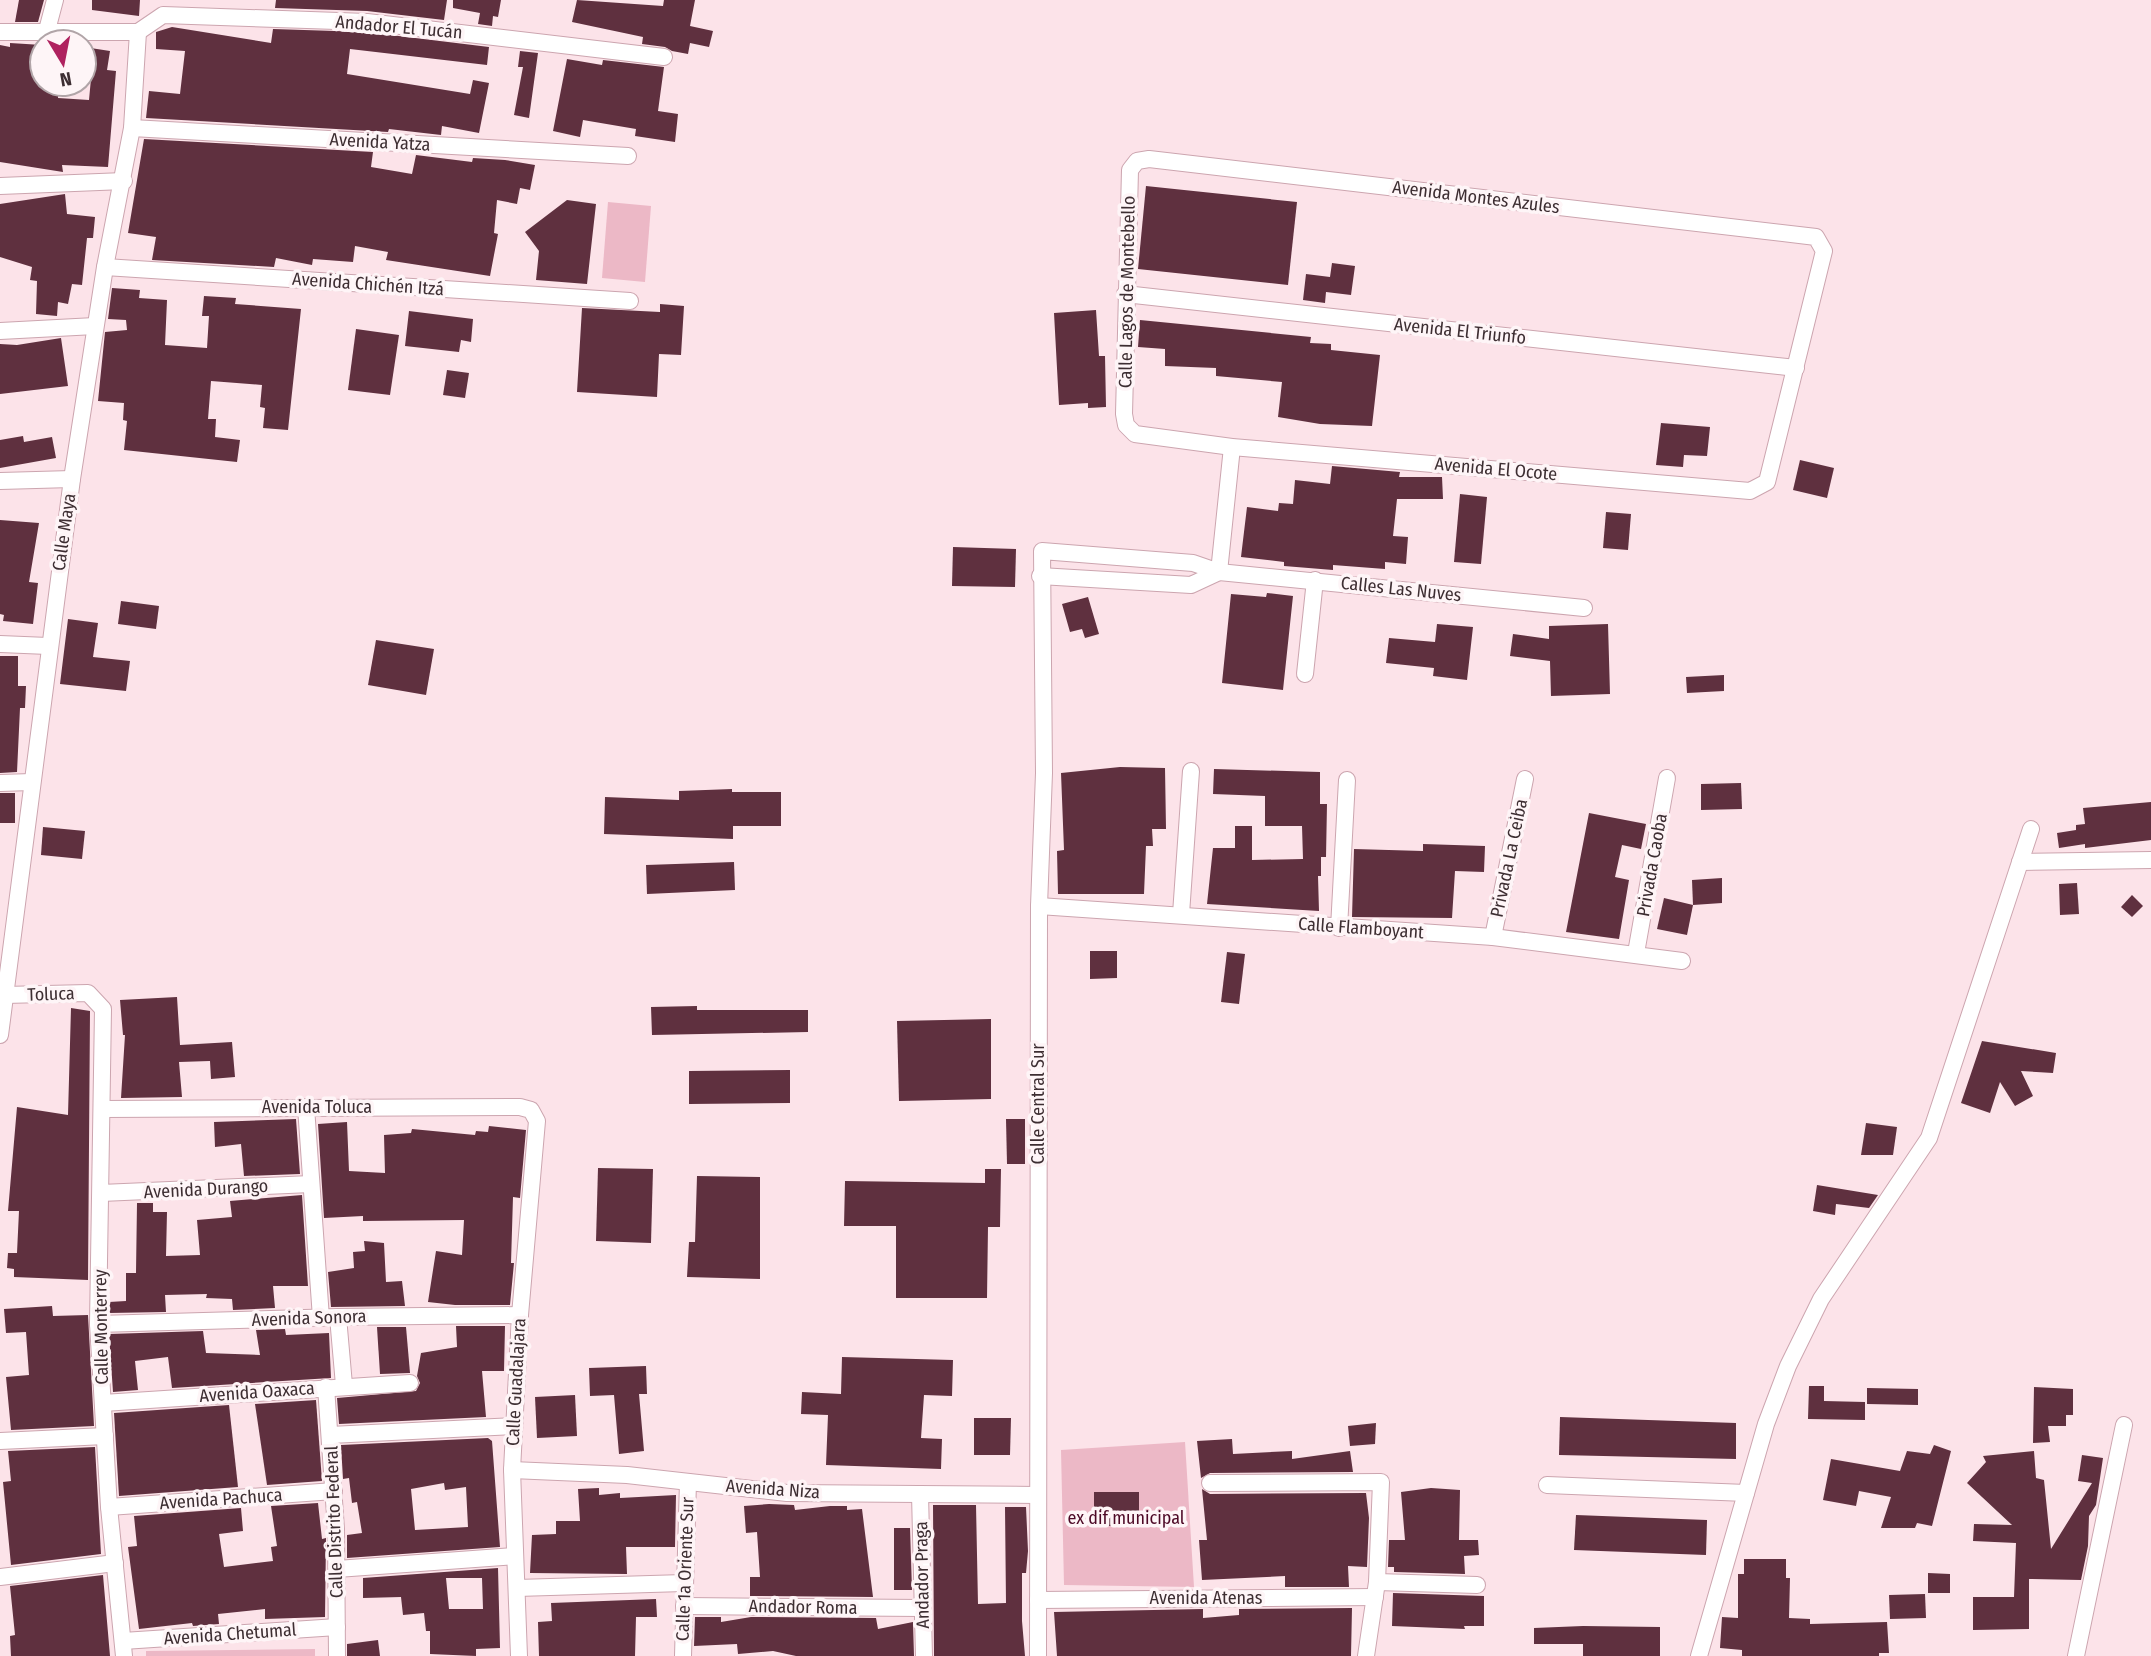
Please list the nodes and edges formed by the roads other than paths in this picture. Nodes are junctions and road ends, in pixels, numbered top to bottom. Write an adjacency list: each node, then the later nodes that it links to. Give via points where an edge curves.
1 (55, 0): 2 (street)
2 (48, 28)
3 (0, 32): 5 (street)
4 (138, 32): 6 (street); 7 (street, Andador El Tucán, via 163,15 367,22); 8 (street, Calle Maya)
5 (28, 33)
6 (98, 33)
7 (664, 57)
8 (132, 128): 9 (street, Avenida Yatza); 11 (street, Calle Maya)
9 (628, 156)
10 (1137, 161): 14 (street, Calle Lagos de Montebello, via 1130,170); 18 (street, Avenida Montes Azules, via 1816,237 1824,251)
11 (124, 181): 12 (street); 13 (street, Calle Maya)
12 (0, 186)
13 (105, 268): 15 (street, Avenida Chichén Itzá); 16 (street, Calle Maya)
14 (1125, 294): 18 (street, Avenida El Triunfo); 19 (street, Calle Lagos de Montebello)
15 (630, 301)
16 (95, 326): 17 (street); 21 (street, Calle Maya)
17 (0, 331)
18 (1796, 368): 20 (street, Avenida El Ocote, via 1767,482 1760,488 1736,490)
19 (1126, 425): 20 (street, Avenida El Ocote, via 1135,434)
20 (1232, 447): 24 (street)
21 (72, 479): 22 (street); 29 (street, Calle Maya)
22 (0, 481)
23 (1042, 551): 24 (street, Calles Las Nuves, via 1193,563); 25 (street, Calle Central Sur)
24 (1219, 572): 25 (street, Calles Las Nuves, via 1191,585); 26 (street, Calles Las Nuves)
25 (1040, 576): 40 (street, Calle Central Sur, via 1044,773)
26 (1315, 580): 27 (street, Calles Las Nuves); 30 (street)
27 (1584, 608)
28 (0, 644): 29 (street)
29 (48, 646): 35 (street, Calle Maya)
30 (1305, 674)
31 (1191, 771): 41 (street)
32 (1667, 778): 45 (street, Privada Caoba)
33 (1525, 779): 43 (street, Privada La Ceiba)
34 (1347, 780): 42 (street)
35 (32, 782): 36 (street); 44 (street, Calle Maya)
36 (0, 783)
37 (2031, 829): 39 (street)
38 (2151, 860): 39 (street)
39 (2020, 862): 72 (street, via 1928,1138 1821,1299 1788,1366)
40 (1039, 906): 41 (street, Calle Flamboyant); 74 (street, Calle Central Sur)
41 (1181, 914): 42 (street, Calle Flamboyant)
42 (1339, 928): 43 (street, Calle Flamboyant)
43 (1493, 937): 45 (street, Calle Flamboyant)
44 (6, 942): 47 (street, Calle Maya)
45 (1636, 953): 46 (street, Calle Flamboyant)
46 (1682, 961)
47 (4, 995): 48 (street, Toluca, via 88,993); 49 (street, Calle Maya)
48 (97, 998): 51 (street, Calle Monterrey, via 103,1009)
49 (0, 1035)
50 (306, 1107): 51 (street, Avenida Toluca); 52 (street, Avenida Toluca); 53 (street)
51 (102, 1109): 54 (street, Calle Monterrey)
52 (531, 1110): 55 (street, Calle Guadalajara, via 537,1121)
53 (311, 1184): 54 (street, Avenida Durango); 56 (street)
54 (101, 1193): 57 (street, Calle Monterrey)
55 (520, 1315): 56 (street, Avenida Sonora); 63 (street, Calle Guadalajara)
56 (330, 1317): 57 (street, Avenida Sonora); 59 (street)
57 (98, 1324): 61 (street, Calle Monterrey)
58 (410, 1382): 59 (street, Avenida Oaxaca)
59 (344, 1385): 60 (street, Avenida Oaxaca)
60 (326, 1387): 61 (street, Avenida Oaxaca); 64 (street, Calle Distrito Federal)
61 (103, 1403): 65 (street, Calle Monterrey)
62 (2124, 1425): 96 (street)
63 (513, 1426): 64 (street); 67 (street, Calle Guadalajara)
64 (330, 1435): 71 (street, Calle Distrito Federal)
65 (105, 1436): 66 (street); 75 (street, Calle Monterrey)
66 (0, 1441)
67 (512, 1470): 68 (street, Avenida Niza); 76 (street, Calle Guadalajara)
68 (688, 1482): 73 (street, Avenida Niza, via 787,1493); 80 (street, Calle 1a Oriente Sur)
69 (1210, 1483): 83 (street, via 1381,1482)
70 (1547, 1485): 72 (street)
71 (334, 1491): 75 (street, Avenida Pachuca); 78 (street, Calle Distrito Federal)
72 (1746, 1493): 95 (street)
73 (920, 1494): 74 (street, Avenida Niza); 86 (street, Andador Praga)
74 (1036, 1495): 84 (street, Calle Central Sur)
75 (109, 1507): 77 (street, Calle Monterrey)
76 (515, 1556): 78 (street); 82 (street, Calle Guadalajara)
77 (115, 1563): 79 (street); 88 (street, Calle Monterrey)
78 (337, 1569): 87 (street, Calle Distrito Federal)
79 (0, 1577)
80 (684, 1583): 82 (street); 85 (street, Calle 1a Oriente Sur)
81 (1477, 1586): 83 (street, Avenida Atenas)
82 (517, 1588): 90 (street, Calle Guadalajara)
83 (1376, 1590): 84 (street, Avenida Atenas); 94 (street)
84 (1038, 1600): 93 (street, Calle Central Sur)
85 (684, 1605): 86 (street, Andador Roma); 91 (street, Calle 1a Oriente Sur)
86 (922, 1608): 92 (street, Andador Praga)
87 (337, 1627): 88 (street, Avenida Chetumal); 89 (street, Calle Distrito Federal)
88 (123, 1648)
89 (337, 1656)
90 (519, 1656)
91 (683, 1656)
92 (924, 1656)
93 (1038, 1656)
94 (1366, 1656)
95 (1699, 1656)
96 (2076, 1656)

